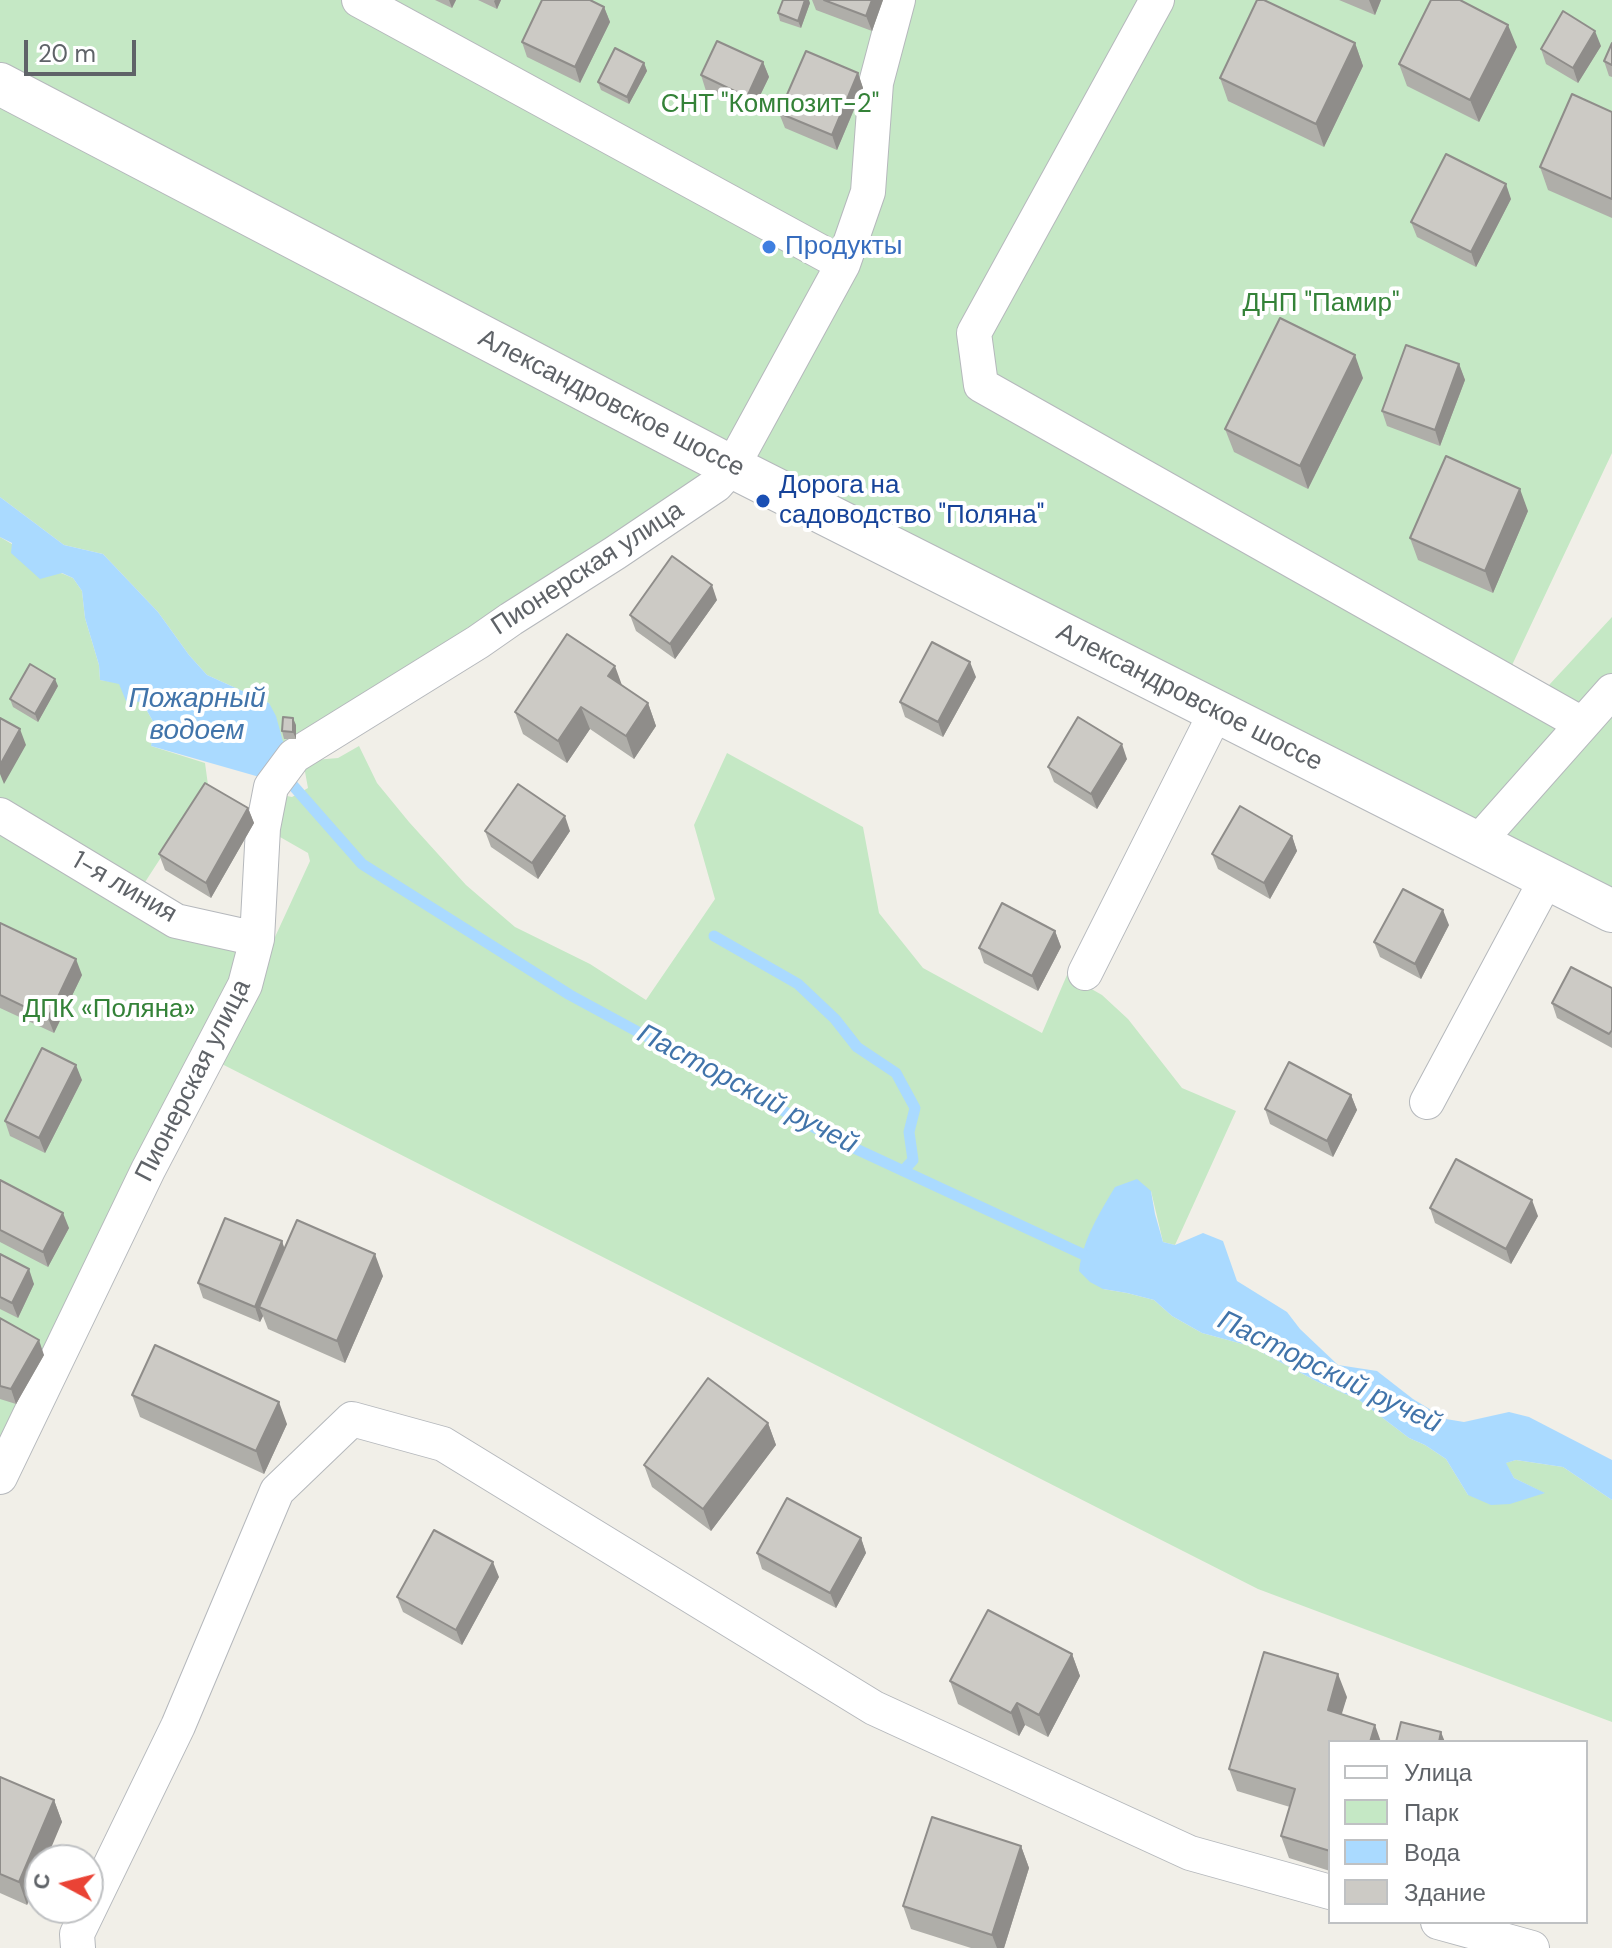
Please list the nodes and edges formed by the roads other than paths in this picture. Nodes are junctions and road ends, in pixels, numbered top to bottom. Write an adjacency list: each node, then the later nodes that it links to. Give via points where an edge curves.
1 (359, 0): 5 (street)
2 (898, 0): 5 (street, Пионерская улица, via 876,83 868,192)
3 (1157, 0): 9 (street, via 974,333 981,385)
4 (0, 84): 6 (street, Александровское шоссе)
5 (843, 264): 6 (street, Пионерская улица)
6 (732, 467): 8 (street, Александровское шоссе); 14 (street, Пионерская улица, via 716,485 615,553 294,756 271,787 263,828)
7 (1612, 691): 9 (street)
8 (1216, 712): 11 (street, Александровское шоссе); 15 (street)
9 (1582, 724): 11 (street)
10 (0, 815): 14 (street, 1-я линия, via 176,921)
11 (1478, 842): 12 (street, Александровское шоссе)
12 (1547, 878): 13 (street, Александровское шоссе); 16 (street)
13 (1612, 911)
14 (257, 939): 17 (street, Пионерская улица, via 245,985)
15 (1085, 973)
16 (1427, 1102)
17 (8, 1436): 18 (street, Пионерская улица)
18 (0, 1477)
19 (1328, 1891): 21 (street, via 1190,1853 874,1708 443,1444 352,1419 277,1491 178,1726 77,1934)
20 (1445, 1924): 22 (street)
21 (78, 1948)
22 (1532, 1948)

